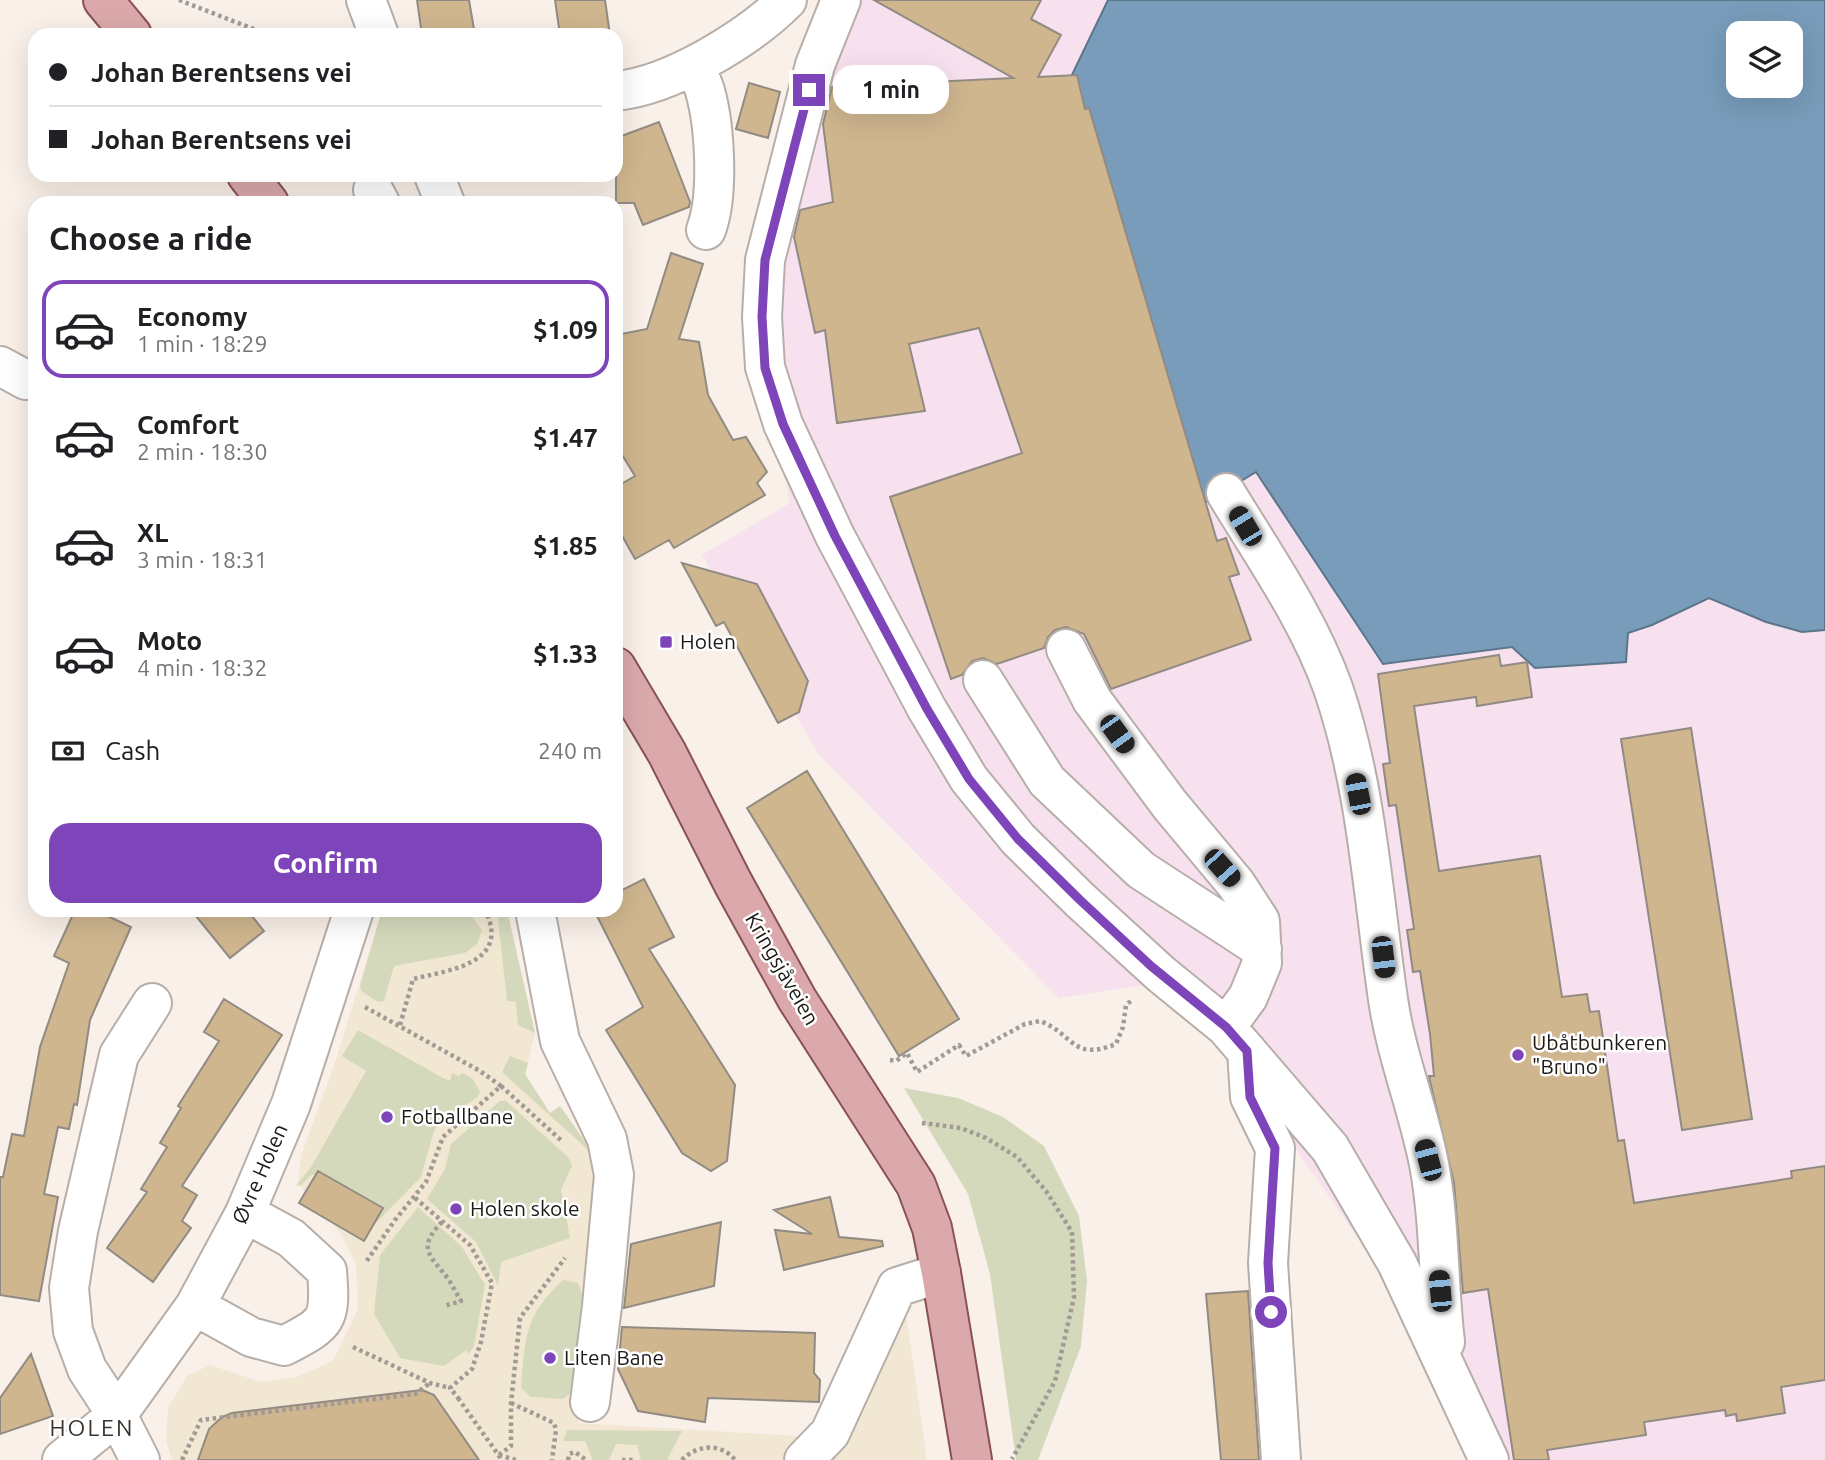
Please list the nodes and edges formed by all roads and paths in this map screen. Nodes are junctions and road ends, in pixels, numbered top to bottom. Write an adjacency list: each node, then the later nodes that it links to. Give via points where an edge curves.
1 (103, 0): 6 (main road)
2 (179, 0): 7 (path)
3 (366, 0): 8 (street)
4 (787, 0): 9 (street, via 771,16)
5 (841, 0): 26 (street, via 815,65 765,260 765,368 783,424 835,536 969,779 1018,839 1080,900)
6 (126, 28)
7 (251, 28)
8 (376, 28)
9 (694, 66): 10 (street, via 640,89); 13 (street, via 705,91 714,156)
10 (623, 90)
11 (252, 182): 12 (main road)
12 (264, 196)
13 (706, 230)
14 (1226, 493): 40 (street, via 1297,609 1332,687 1350,752 1388,1003 1436,1208 1438,1280)
15 (1066, 649): 21 (street, via 1092,700 1236,884 1260,921)
16 (623, 679): 36 (main road, Kringsjåveien, via 790,987 916,1185 932,1228)
17 (984, 680): 21 (street, via 1047,781 1141,870)
18 (352, 917): 22 (street, Øvre Holen)
19 (488, 917): 25 (path, via 492,932 485,953 468,965 414,979)
20 (536, 917): 43 (street, via 560,1041 607,1139 614,1175)
21 (1262, 949): 26 (street, via 1262,963)
22 (330, 989): 25 (path); 32 (street, Øvre Holen, via 291,1104)
23 (152, 1003): 45 (street, via 119,1055 69,1288 73,1331 87,1369)
24 (1126, 1004): 27 (path, via 1116,1044 1098,1051 1078,1047 1040,1021 1025,1024 966,1056 959,1045 917,1072 907,1054)
25 (400, 1025): 28 (path)
26 (1236, 1039): 40 (street, via 1330,1148 1397,1262); 61 (street, via 1250,1097 1275,1148 1268,1263)
27 (890, 1060)
28 (501, 1086): 30 (path); 31 (path, via 443,1137)
29 (918, 1123): 60 (path, via 961,1128 1017,1157 1072,1232 1074,1297 1055,1381)
30 (570, 1149)
31 (415, 1198): 33 (path); 35 (path)
32 (245, 1213): 37 (street, Øvre Holen); 39 (street, via 291,1238 327,1271 329,1307)
33 (442, 1222): 38 (path, via 427,1243 431,1259 461,1301); 42 (path, via 470,1245 492,1283 472,1369)
34 (573, 1248): 44 (path, via 520,1318)
35 (365, 1265)
36 (941, 1273): 58 (street, via 897,1287 830,1433); 59 (main road, Kringsjåveien)
37 (194, 1306): 39 (street, via 251,1337 284,1346); 45 (street, Øvre Holen)
38 (444, 1306)
39 (318, 1328): 41 (path)
40 (1449, 1372): 62 (street)
41 (430, 1384): 42 (path); 49 (path, via 415,1394 201,1420)
42 (450, 1388): 46 (path)
43 (590, 1402)
44 (511, 1403): 46 (path, via 511,1446); 51 (path, via 554,1423)
45 (117, 1415): 47 (street, Øvre Holen); 48 (street)
46 (500, 1458): 50 (path)
47 (62, 1460)
48 (140, 1460)
49 (182, 1460)
50 (516, 1460)
51 (552, 1460)
52 (568, 1460): 53 (path, via 575,1452)
53 (586, 1460)
54 (622, 1460): 55 (path)
55 (632, 1460)
56 (682, 1460): 57 (path, via 694,1451 720,1447)
57 (735, 1460)
58 (804, 1460)
59 (972, 1460)
60 (1012, 1460)
61 (1281, 1460)
62 (1489, 1460)

